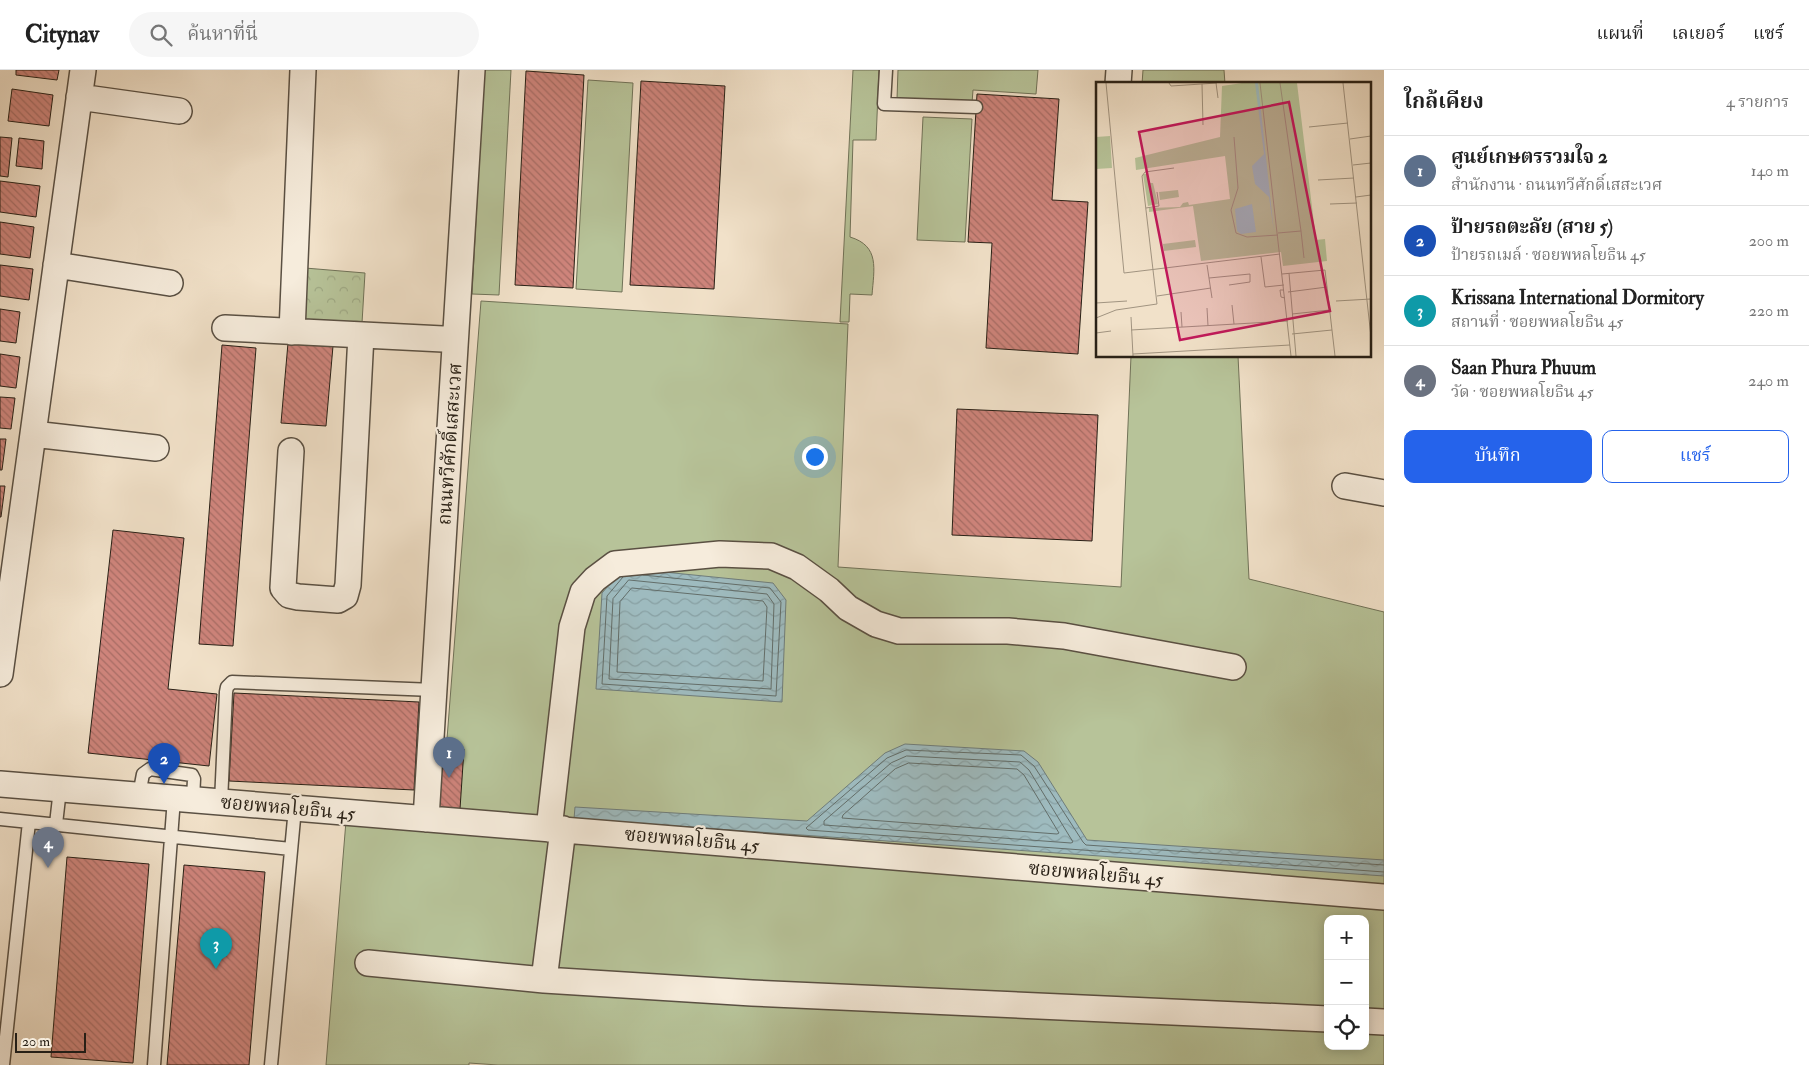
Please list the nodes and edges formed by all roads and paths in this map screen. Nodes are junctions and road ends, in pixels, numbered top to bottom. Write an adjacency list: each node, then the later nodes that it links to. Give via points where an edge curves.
1 (83, 70): 5 (street)
2 (303, 70): 11 (street)
3 (472, 70): 21 (street, ถนนทวีศักดิ์เสสะเวศ)
4 (886, 70): 6 (lane, via 884,104)
5 (79, 97): 7 (street); 8 (street)
6 (976, 107)
7 (179, 111)
8 (56, 265): 9 (street); 14 (street)
9 (170, 283)
10 (225, 328): 11 (street)
11 (292, 332): 12 (street)
12 (361, 335): 13 (street); 16 (street, via 348,585 345,596 338,600 288,595 283,588)
13 (443, 339)
14 (33, 434): 15 (street); 20 (street)
15 (156, 448)
16 (291, 451)
17 (1345, 486): 18 (street)
18 (1384, 493)
19 (1233, 667): 31 (street, via 1064,636 1008,631 899,631 876,624 848,608 797,567 771,556 720,554 615,564 583,592 572,627)
20 (0, 674)
21 (434, 690): 25 (lane, via 232,682 226,692); 28 (street, ถนนทวีศักดิ์เสสะเวศ)
22 (0, 784): 23 (street, ซอยพหลโยธิน 45)
23 (60, 789): 24 (street, ซอยพหลโยธิน 45); 30 (lane)
24 (183, 799): 25 (street, ซอยพหลโยธิน 45); 32 (lane)
25 (221, 802): 26 (street, ซอยพหลโยธิน 45)
26 (295, 808): 28 (street, ซอยพหลโยธิน 45); 33 (lane)
27 (0, 819): 29 (lane)
28 (426, 819): 31 (street, ซอยพหลโยธิน 45)
29 (29, 822): 30 (lane); 40 (lane)
30 (56, 824): 32 (lane)
31 (556, 829): 34 (street, ซอยพหลโยธิน 45); 36 (street)
32 (172, 836): 33 (lane); 42 (lane)
33 (291, 849): 43 (lane)
34 (1384, 897)
35 (368, 963): 36 (street)
36 (544, 980): 37 (street, via 752,993)
37 (1324, 1019)
38 (1369, 1021): 39 (street)
39 (1384, 1022)
40 (1, 1064): 41 (lane)
41 (7, 1065)
42 (154, 1065)
43 (271, 1065)

